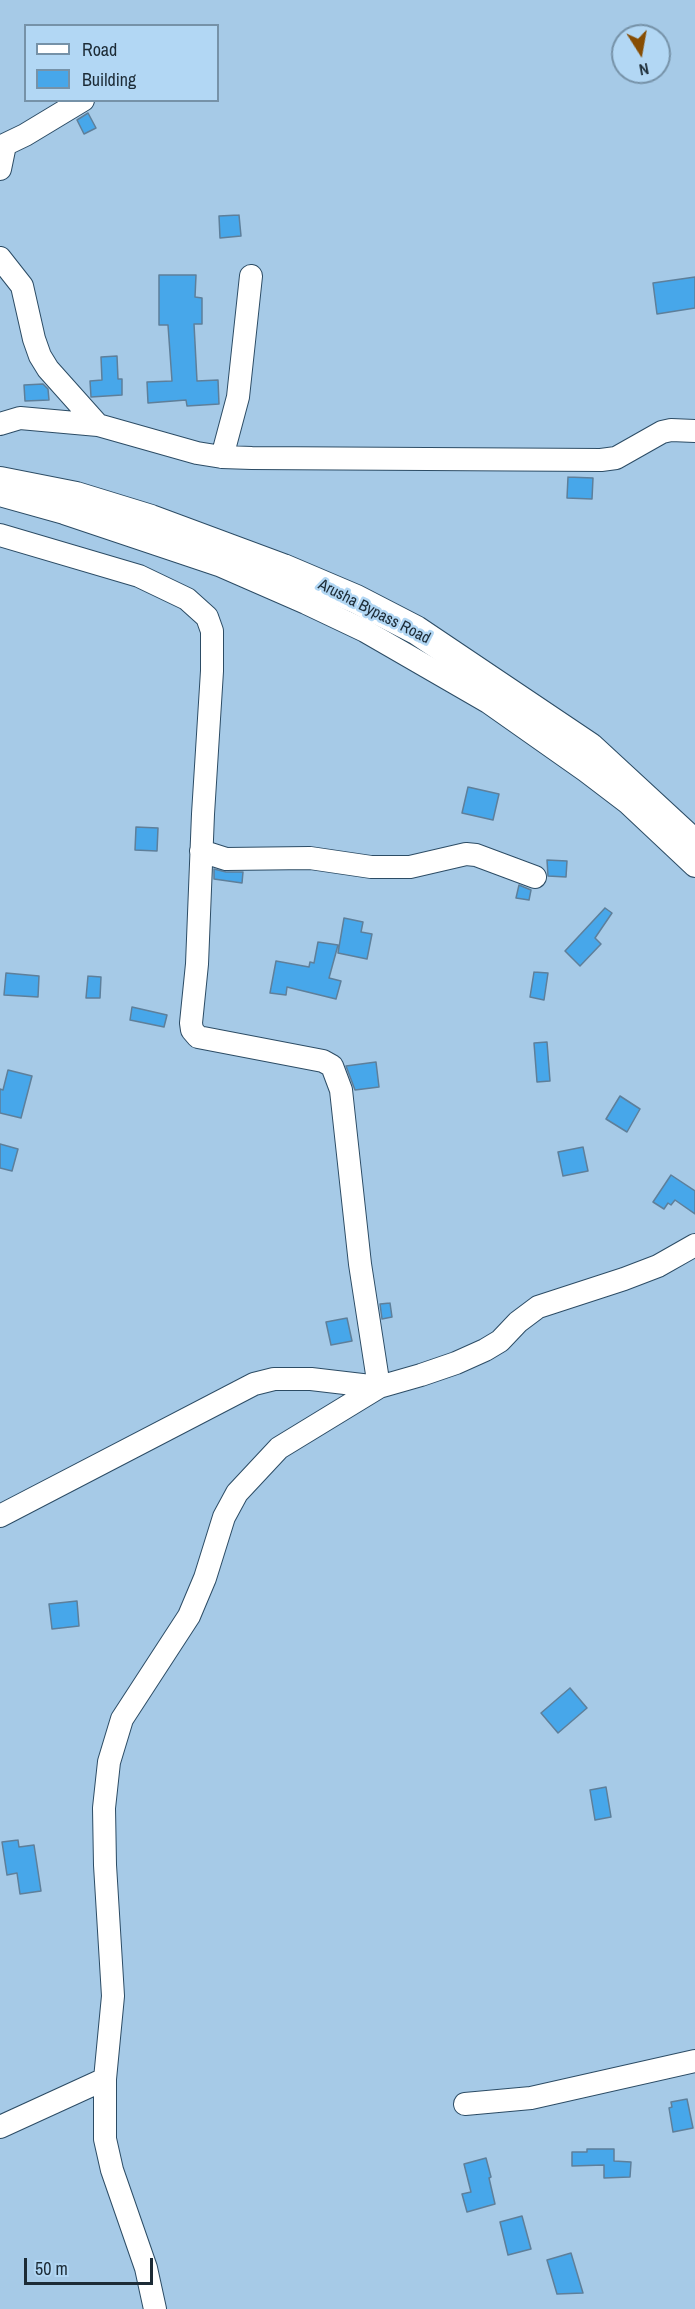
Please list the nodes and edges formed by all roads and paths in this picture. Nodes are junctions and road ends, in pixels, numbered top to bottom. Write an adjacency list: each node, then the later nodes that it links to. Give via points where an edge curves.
1 (79, 102): 2 (street)
2 (2, 146): 3 (street)
3 (0, 169)
4 (0, 258): 7 (street, via 22,286 40,356)
5 (251, 276): 9 (street, via 238,397)
6 (0, 424): 7 (street, via 20,418)
7 (98, 425): 9 (street)
8 (695, 431): 9 (street, via 662,432 616,458 601,460)
9 (222, 457)
10 (0, 482): 13 (main road, Arusha Bypass Road, via 76,496 151,519 356,599 416,630 590,747)
11 (0, 495): 15 (street, via 219,565 365,631 488,702 557,750 628,803)
12 (0, 535): 14 (street, via 139,576 187,599 207,617 212,631 212,671)
13 (695, 844)
14 (201, 851): 16 (street, via 226,859 310,858 371,867 410,867 466,854); 18 (street, via 192,1030 198,1037 332,1066 341,1090 360,1264)
15 (695, 866)
16 (536, 878)
17 (695, 1245): 18 (street, via 658,1266 538,1307 500,1341 456,1364)
18 (379, 1387): 19 (street, via 311,1379 274,1379 254,1384); 21 (street, via 279,1448 237,1493 224,1517 189,1616 123,1719 109,1762 104,1808 113,1996)
19 (0, 1516)
20 (695, 2061): 22 (street, via 531,2098)
21 (105, 2079): 23 (street); 24 (street, via 105,2139)
22 (465, 2104)
23 (0, 2127)
24 (155, 2309)

